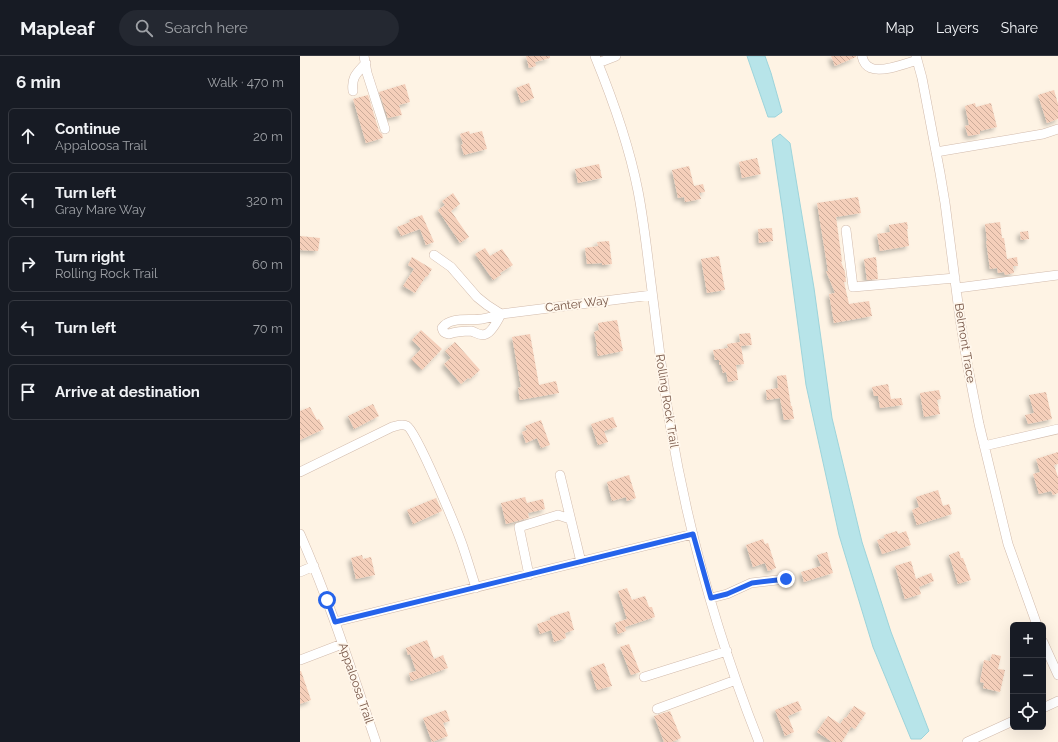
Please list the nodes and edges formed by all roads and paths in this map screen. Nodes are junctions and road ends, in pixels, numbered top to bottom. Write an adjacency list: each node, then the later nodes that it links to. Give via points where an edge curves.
1 (616, 56): 5 (street)
2 (862, 56): 3 (street, via 866,65 876,70 902,66)
3 (917, 58): 9 (street, Belmont Trace)
4 (365, 60): 6 (street, via 355,75); 7 (street)
5 (597, 60): 15 (street, Rolling Rock Trail, via 621,124 638,191)
6 (353, 91)
7 (385, 129)
8 (1058, 129): 9 (street, via 1043,134)
9 (936, 152): 13 (street, Belmont Trace)
10 (846, 230): 13 (street, via 853,287)
11 (434, 255): 16 (street, via 452,267 487,306)
12 (1058, 276): 14 (street)
13 (955, 278): 14 (street, Belmont Trace)
14 (956, 288): 18 (street, Belmont Trace, via 968,368)
15 (652, 295): 16 (street, Canter Way); 23 (street, Rolling Rock Trail, via 670,425)
16 (501, 314): 16 (street, Canter Way, via 484,335 471,331 449,334 443,332 444,325 454,321)
17 (1058, 429): 18 (street)
18 (984, 446): 32 (street, Belmont Trace, via 1008,544)
19 (300, 472): 29 (street, via 392,427 407,426 416,438 443,498 464,549)
20 (560, 475): 21 (street)
21 (570, 519): 24 (street); 27 (street, via 558,514 519,527)
22 (300, 534): 25 (street, Appaloosa Trail)
23 (693, 534): 24 (street); 30 (street, Rolling Rock Trail)
24 (581, 562): 27 (street)
25 (314, 566): 26 (street); 31 (street, Appaloosa Trail)
26 (300, 572)
27 (529, 575): 29 (street)
28 (786, 579): 30 (street, via 752,583)
29 (476, 588): 31 (street)
30 (711, 598): 35 (street, Rolling Rock Trail)
31 (335, 622): 33 (street, Appaloosa Trail)
32 (1036, 622)
33 (342, 644): 36 (street); 44 (street, Appaloosa Trail)
34 (1046, 649): 37 (street)
35 (727, 651): 38 (street); 39 (street, Rolling Rock Trail)
36 (300, 660)
37 (1058, 675)
38 (644, 677)
39 (736, 680): 42 (street); 45 (street, Rolling Rock Trail)
40 (1058, 701): 41 (street)
41 (1046, 707)
42 (657, 709)
43 (1010, 723): 46 (street)
44 (376, 742)
45 (759, 742)
46 (967, 742)

